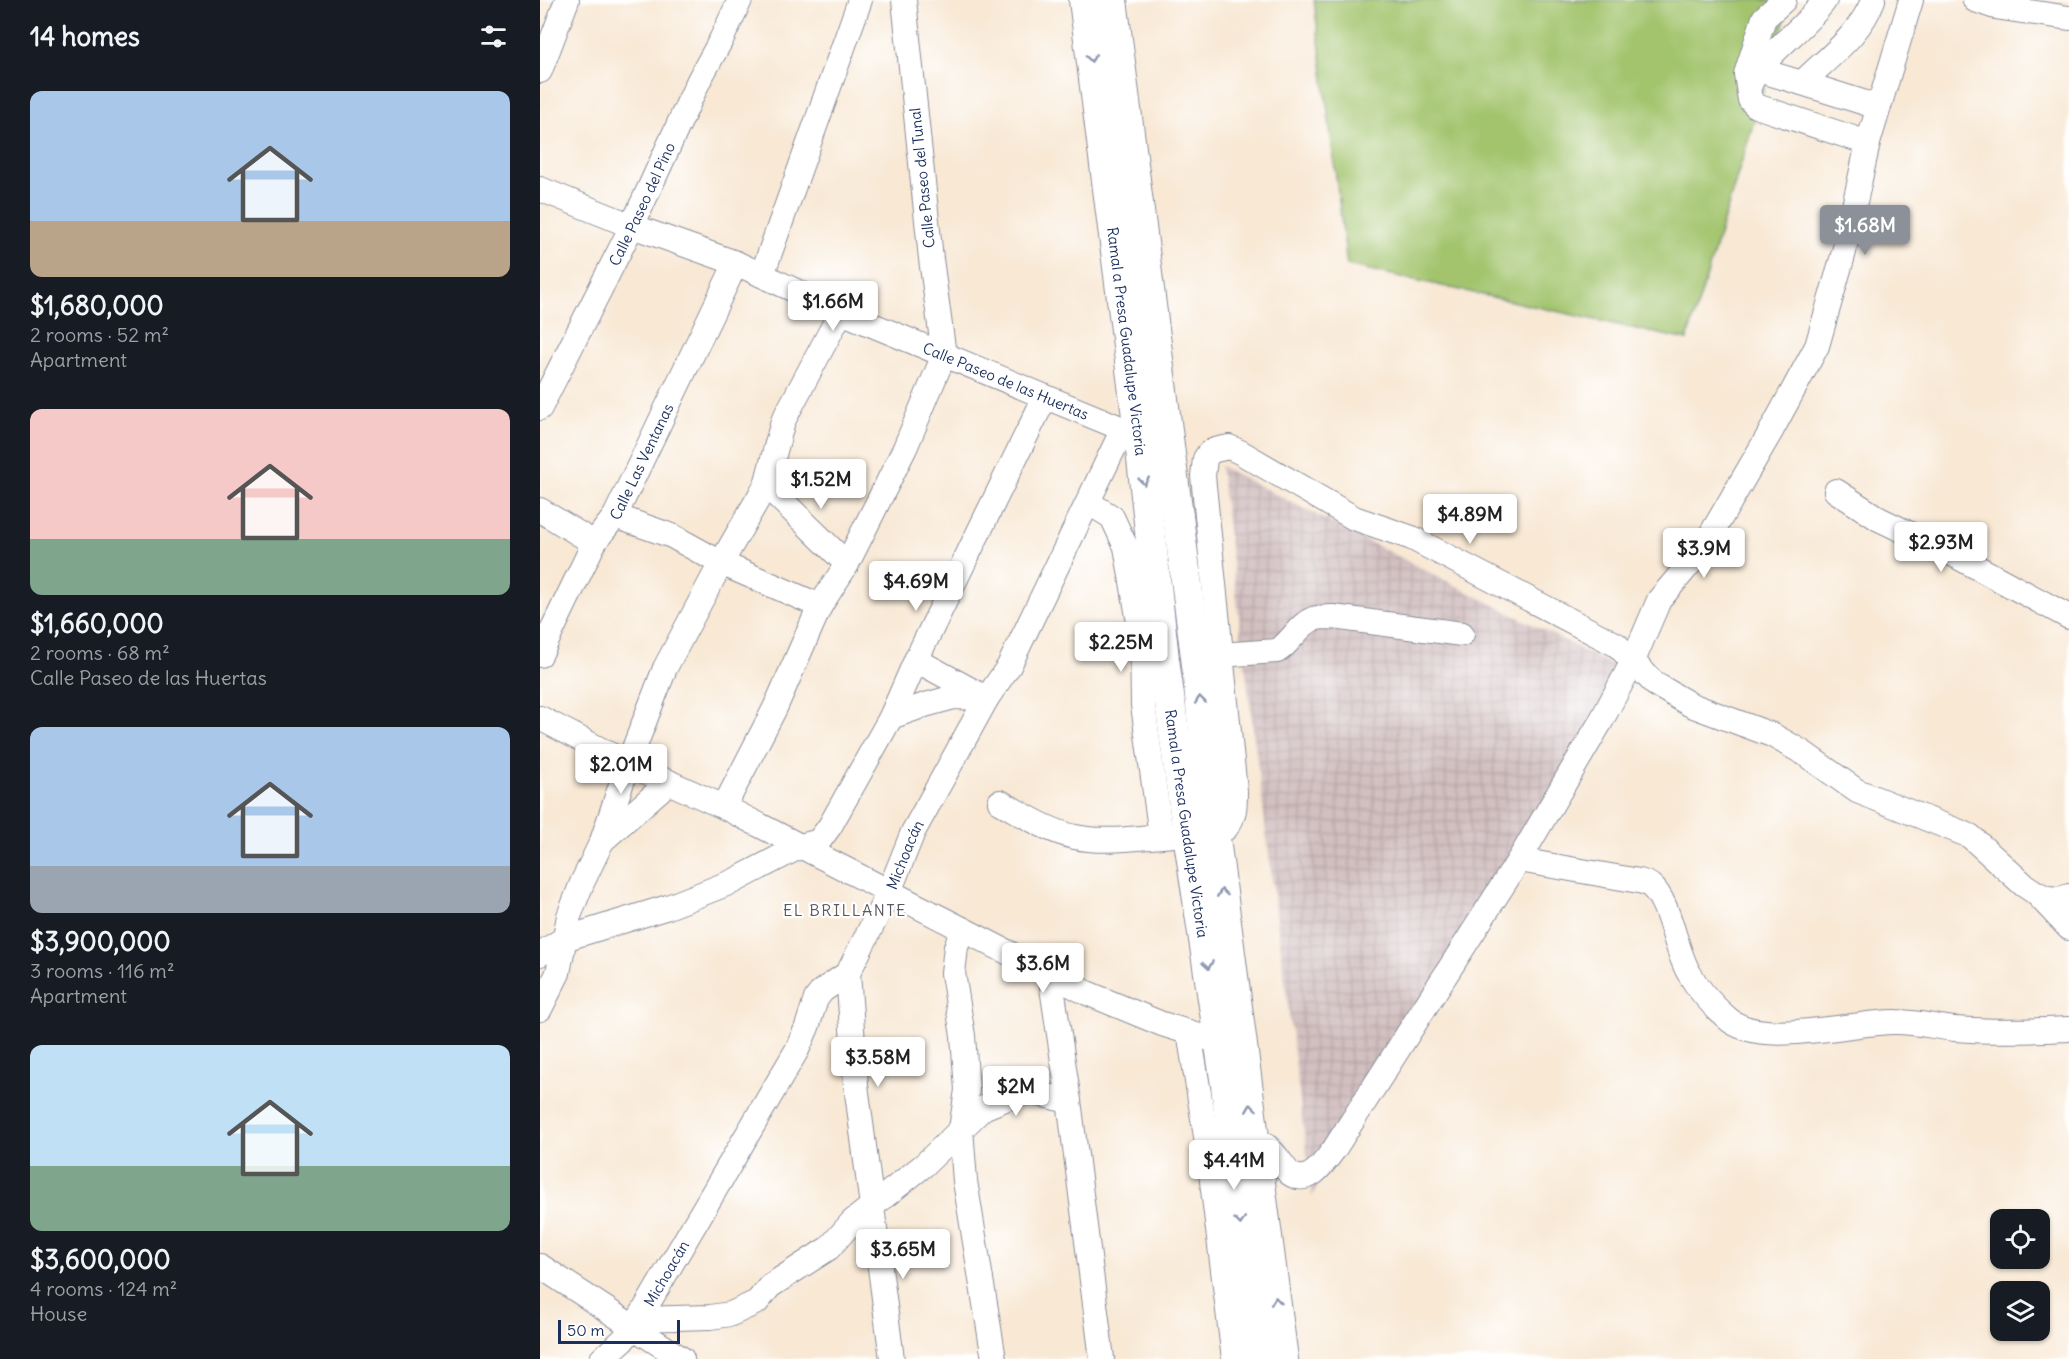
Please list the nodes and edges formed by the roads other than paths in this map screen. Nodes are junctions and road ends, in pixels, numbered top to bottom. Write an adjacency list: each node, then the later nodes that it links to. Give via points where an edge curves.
1 (567, 0): 14 (street)
2 (740, 0): 22 (street, Calle Paseo del Pino)
3 (860, 0): 24 (street)
4 (904, 0): 26 (street, Calle Paseo del Tunal)
5 (1084, 0): 29 (main road, Ramal a Presa Guadalupe Victoria, one-way to 29)
6 (1112, 0): 42 (main road, Ramal a Presa Guadalupe Victoria)
7 (1784, 0): 16 (street, via 1764,18 1746,74)
8 (1825, 0): 13 (street, via 1816,14)
9 (1873, 0): 15 (street, via 1855,31)
10 (1911, 0): 18 (street)
11 (1975, 0): 12 (street, via 1995,7)
12 (2054, 11)
13 (1758, 70): 15 (street); 16 (street)
14 (540, 71)
15 (1802, 83): 17 (street)
16 (1748, 92): 19 (street, via 1756,106)
17 (1829, 92): 18 (street); 19 (street)
18 (1878, 107): 20 (street)
19 (1818, 128): 20 (street)
20 (1868, 143): 44 (street, via 1844,252 1817,346 1703,548 1659,600)
21 (540, 189): 22 (street, Calle Paseo de las Huertas)
22 (632, 226): 23 (street, Calle Paseo de las Huertas); 28 (street, Calle Paseo del Pino)
23 (736, 263): 24 (street, Calle Paseo de las Huertas); 34 (street, Calle Las Ventanas)
24 (762, 275): 25 (street, Calle Paseo de las Huertas)
25 (841, 312): 26 (street, Calle Paseo de las Huertas); 30 (street, via 783,421)
26 (944, 355): 27 (street, Calle Paseo de las Huertas); 37 (street, via 905,448)
27 (1045, 397): 29 (street, Calle Paseo de las Huertas); 43 (street)
28 (540, 408)
29 (1131, 431): 32 (street, Michoacán); 52 (main road, Ramal a Presa Guadalupe Victoria, one-way to 52)
30 (766, 485): 36 (street); 37 (street)
31 (1836, 491): 39 (street, via 1879,519)
32 (1089, 502): 45 (street, Michoacán, via 1009,666); 52 (street, via 1112,517 1126,547 1142,640 1143,705)
33 (540, 510): 35 (street)
34 (615, 516): 35 (street, Calle Las Ventanas); 36 (street, via 672,536)
35 (594, 543): 41 (street, Calle Las Ventanas)
36 (721, 563): 38 (street); 48 (street, via 664,668)
37 (847, 564): 38 (street)
38 (820, 606): 51 (street, via 775,708)
39 (2069, 617)
40 (1462, 634): 42 (street, via 1333,617 1305,624 1287,646 1277,651)
41 (540, 655)
42 (1208, 656): 44 (street, via 1203,476 1209,453 1229,447 1354,518 1412,538 1617,645); 52 (main road, Ramal a Presa Guadalupe Victoria)
43 (916, 660): 45 (street); 46 (street)
44 (1633, 661): 55 (street); 57 (street, via 1655,684 1691,705 1772,735 1857,791 1970,836)
45 (987, 698): 46 (street, via 954,697); 56 (street, Michoacán, via 913,832)
46 (891, 717): 54 (street, via 830,826 819,840)
47 (540, 718): 48 (street)
48 (627, 764): 49 (street); 53 (street)
49 (669, 782): 51 (street); 53 (street)
50 (1000, 802): 52 (street, via 1054,831 1077,837)
51 (724, 807): 54 (street)
52 (1188, 834): 68 (main road, Ramal a Presa Guadalupe Victoria, one-way to 68); 71 (main road, Ramal a Presa Guadalupe Victoria, one-way to 52)
53 (602, 841): 61 (street, via 569,916)
54 (801, 846): 56 (street); 61 (street, via 734,881 668,907)
55 (1519, 860): 66 (street, via 1650,884 1665,910 1689,974 1728,1020 1745,1028 1800,1031 1894,1022 1989,1031); 71 (street, via 1322,1165 1303,1178 1294,1177 1263,1143)
56 (889, 892): 60 (street); 63 (street, Michoacán)
57 (2036, 893): 58 (street, via 2047,898); 59 (street)
58 (2069, 897)
59 (2069, 928)
60 (963, 929): 64 (street); 70 (street, via 953,967 967,1090)
61 (564, 939): 62 (street); 65 (street, via 558,973)
62 (540, 954)
63 (848, 973): 72 (street, via 856,1085); 74 (street, Michoacán, via 816,999 797,1050)
64 (1050, 974): 67 (street, via 1122,1009); 69 (street)
65 (540, 1009)
66 (2069, 1029)
67 (1189, 1032): 68 (street); 71 (street)
68 (1220, 1042): 71 (main road, Ramal a Presa Guadalupe Victoria)
69 (1069, 1101): 70 (street, via 1020,1093 983,1108); 80 (street)
70 (961, 1129): 72 (street); 79 (street, via 965,1181)
71 (1231, 1144): 75 (main road, Ramal a Presa Guadalupe Victoria); 81 (main road, Ramal a Presa Guadalupe Victoria, one-way to 71)
72 (873, 1206): 74 (street, via 829,1248 770,1286 757,1302 731,1314); 78 (street)
73 (540, 1266): 74 (street)
74 (636, 1323): 76 (street, Michoacán); 77 (street)
75 (1242, 1353)
76 (602, 1359)
77 (682, 1359)
78 (892, 1359)
79 (994, 1359)
80 (1102, 1359)
81 (1283, 1359)

